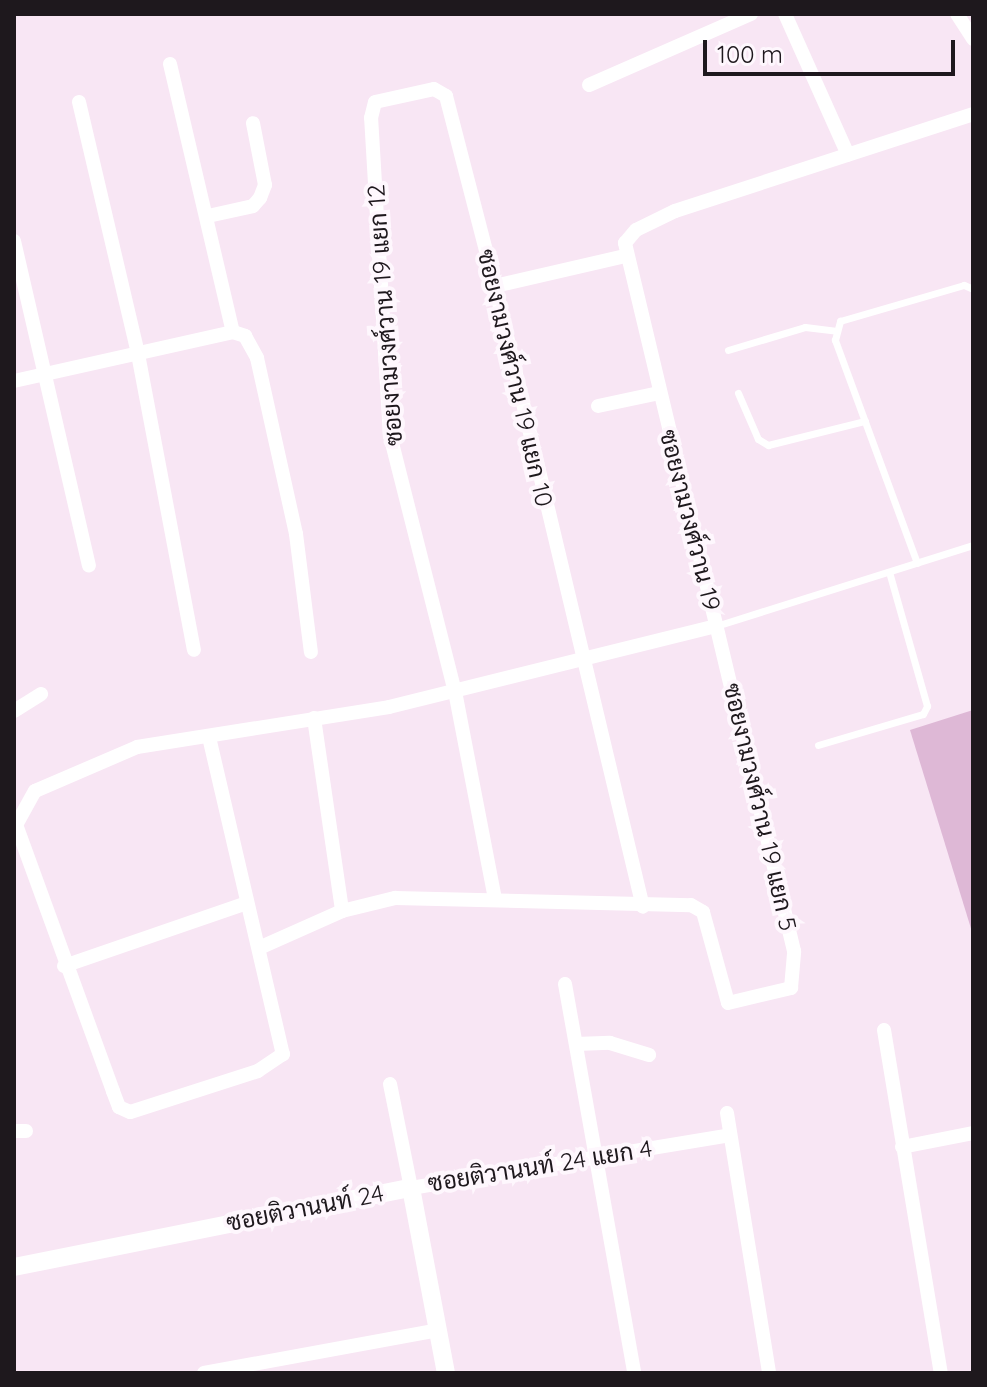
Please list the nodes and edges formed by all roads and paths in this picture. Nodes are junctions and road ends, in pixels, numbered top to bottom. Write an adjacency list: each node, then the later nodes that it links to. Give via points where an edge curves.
1 (751, 14): 6 (street)
2 (785, 14): 11 (street)
3 (957, 14): 4 (street)
4 (973, 39)
5 (170, 64): 12 (street)
6 (589, 85)
7 (446, 96): 15 (street, ซอยงามวงศ์วาน 19 แยก 10); 35 (street, ซอยงามวงศ์วาน 19 แยก 12, via 434,89 375,102 371,118 390,436)
8 (79, 102): 20 (street)
9 (973, 114): 11 (street)
10 (253, 123): 12 (street, via 265,185 260,198 253,206)
11 (848, 155): 14 (street, via 675,211 636,230)
12 (208, 216): 18 (street)
13 (14, 241): 21 (street)
14 (625, 256): 15 (street); 23 (street, ซอยงามวงศ์วาน 19)
15 (495, 286): 34 (street, ซอยงามวงศ์วาน 19 แยก 10)
16 (973, 289): 17 (lane, via 964,285 840,321)
17 (837, 331): 19 (lane, via 805,327); 26 (lane, via 835,340)
18 (233, 332): 20 (street); 33 (street, via 251,346 296,534)
19 (728, 350)
20 (138, 354): 21 (street); 32 (street)
21 (44, 374): 22 (street); 29 (street)
22 (14, 381)
23 (659, 393): 25 (street); 31 (street, ซอยงามวงศ์วาน 19)
24 (738, 393): 26 (lane, via 758,439 768,445)
25 (598, 406)
26 (865, 421): 28 (lane)
27 (973, 545): 28 (lane)
28 (917, 563): 30 (lane)
29 (89, 565)
30 (889, 572): 31 (lane); 40 (lane, via 927,706 923,714)
31 (716, 626): 34 (street, ซอยงามวงศ์วาน 19); 43 (street, ซอยงามวงศ์วาน 19 แยก 5, via 794,951 791,988 728,1003 699,906)
32 (194, 650)
33 (311, 652)
34 (582, 660): 35 (street, ซอยงามวงศ์วาน 19); 43 (street, ซอยงามวงศ์วาน 19 แยก 10)
35 (455, 692): 38 (street, ซอยงามวงศ์วาน 19); 41 (street)
36 (41, 694): 37 (street)
37 (14, 711)
38 (314, 718): 39 (street, ซอยงามวงศ์วาน 19); 44 (street)
39 (209, 737): 42 (street); 46 (street, ซอยงามวงศ์วาน 19, via 137,747 35,791 16,825)
40 (818, 745)
41 (495, 899): 43 (street); 44 (street, via 395,898)
42 (244, 904): 45 (street); 46 (street)
43 (643, 907)
44 (342, 911): 45 (street)
45 (259, 948): 46 (street, via 284,1040 283,1054 258,1071 143,1110 119,1107)
46 (64, 966)
47 (565, 984): 49 (street)
48 (884, 1030): 55 (street)
49 (576, 1044): 50 (street, via 610,1043); 56 (street)
50 (649, 1055)
51 (390, 1084): 57 (street, ซอยติวานนท์ 24 แยก 4)
52 (727, 1113): 54 (street)
53 (973, 1133): 55 (street)
54 (726, 1136): 56 (street, ซอยติวานนท์ 24 แยก 4); 60 (street)
55 (902, 1147): 65 (street)
56 (596, 1157): 57 (street, ซอยติวานนท์ 24 แยก 4); 63 (street)
57 (411, 1188): 58 (street, ซอยติวานนท์ 24); 59 (street, ซอยติวานนท์ 24)
58 (14, 1267)
59 (438, 1330): 61 (street); 62 (street, ซอยติวานนท์ 24)
60 (768, 1372): 64 (street)
61 (204, 1373)
62 (446, 1373)
63 (634, 1373)
64 (753, 1373)
65 (941, 1373)

